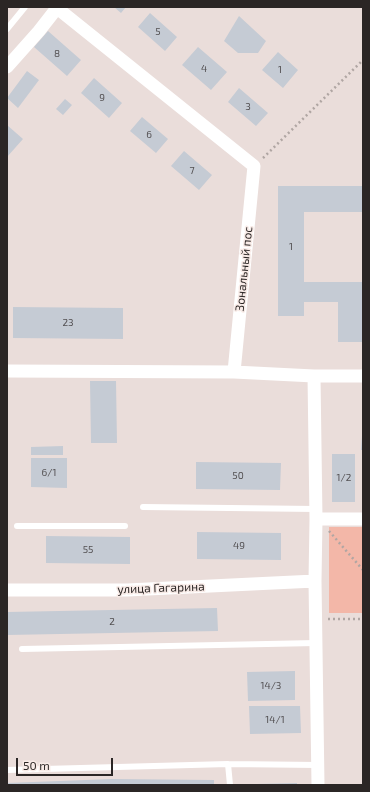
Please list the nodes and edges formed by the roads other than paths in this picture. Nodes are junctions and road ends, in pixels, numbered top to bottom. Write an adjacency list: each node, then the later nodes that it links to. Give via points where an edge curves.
1 (25, 7): 3 (lane)
2 (57, 8): 4 (street); 6 (street, Зональный пос, via 254,166)
3 (7, 29)
4 (7, 67)
5 (7, 371): 6 (street)
6 (234, 372): 7 (street)
7 (314, 376): 8 (street); 10 (street)
8 (363, 376)
9 (143, 507): 10 (lane)
10 (319, 516): 11 (street); 14 (street)
11 (363, 520)
12 (17, 526): 13 (lane)
13 (125, 526)
14 (315, 581): 15 (street, улица Гагарина, via 127,590); 16 (street)
15 (7, 590)
16 (316, 643): 17 (lane); 19 (street)
17 (22, 649)
18 (228, 764): 19 (lane); 20 (lane); 21 (lane)
19 (318, 765): 22 (street)
20 (7, 770)
21 (230, 785)
22 (318, 785)

